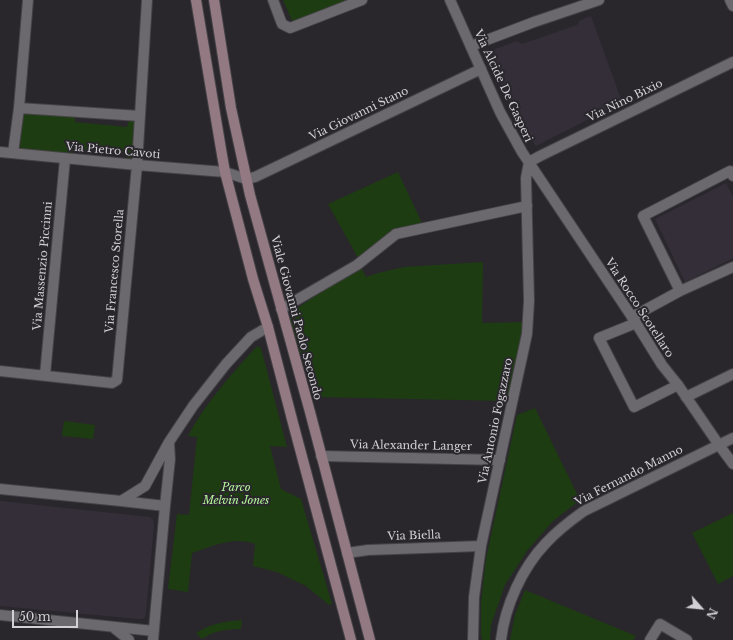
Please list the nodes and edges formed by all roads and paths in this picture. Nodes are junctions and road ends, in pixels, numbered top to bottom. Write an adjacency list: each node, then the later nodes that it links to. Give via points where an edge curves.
1 (28, 0): 14 (street)
2 (147, 0): 15 (street, Via Francesco Storella)
3 (196, 0): 21 (main road)
4 (214, 0): 23 (main road, Viale Giovanni Paolo Secondo, via 231,108)
5 (273, 0): 6 (street, via 282,24 290,28)
6 (362, 0)
7 (450, 0): 11 (street, Via Alcide De Gasperi)
8 (598, 0): 11 (street)
9 (730, 0): 10 (street)
10 (733, 6)
11 (471, 46): 13 (street, Via Alcide De Gasperi)
12 (733, 62): 19 (street, Via Nino Bixio)
13 (481, 69): 19 (street, Via Alcide De Gasperi, via 500,112); 23 (street, Via Giovanni Stano, via 255,177)
14 (19, 108): 15 (street); 17 (street)
15 (140, 116): 20 (street, Via Francesco Storella)
16 (0, 152): 17 (street, Via Pietro Cavoti)
17 (13, 153): 18 (street, Via Pietro Cavoti)
18 (65, 159): 20 (street, Via Pietro Cavoti); 32 (street, Via Massenzio Piccinni)
19 (528, 162): 24 (street); 28 (street, Via Rocco Scotellaro)
20 (137, 165): 21 (street, Via Pietro Cavoti); 32 (street, Via Francesco Storella, via 117,380 112,383)
21 (225, 172): 23 (street, Via Pietro Cavoti); 29 (main road)
22 (733, 176): 26 (street, via 730,171 642,216)
23 (246, 179): 27 (main road, Viale Giovanni Paolo Secondo)
24 (527, 206): 27 (street, via 396,234 358,265); 39 (street, Via Antonio Fogazzaro, via 527,334)
25 (733, 267): 26 (street)
26 (680, 291): 28 (street)
27 (281, 309): 38 (main road, Viale Giovanni Paolo Secondo)
28 (634, 320): 33 (street, Via Rocco Scotellaro, via 662,365); 33 (street, via 599,338 634,407)
29 (268, 327): 36 (street, via 252,337 226,364); 50 (main road)
30 (0, 370): 32 (street)
31 (733, 374): 34 (street)
32 (45, 376)
33 (678, 385): 34 (street, Via Rocco Scotellaro)
34 (686, 397): 37 (street, Via Rocco Scotellaro)
35 (733, 438): 37 (street, Via Fernando Manno)
36 (169, 442): 42 (street, via 144,486); 43 (street, via 170,459)
37 (719, 445): 40 (street, Via Rocco Scotellaro); 53 (street, Via Fernando Manno, via 584,511 563,526 545,543 518,584 509,605)
38 (321, 456): 39 (street, Via Alexander Langer); 45 (main road, Viale Giovanni Paolo Secondo)
39 (500, 460): 44 (street, Via Antonio Fogazzaro)
40 (733, 464)
41 (0, 489): 42 (street)
42 (121, 502): 43 (street)
43 (165, 506): 48 (street)
44 (481, 546): 45 (street, Via Biella); 52 (street, Via Antonio Fogazzaro, via 474,597)
45 (347, 553): 51 (main road, Viale Giovanni Paolo Secondo)
46 (0, 615): 47 (street)
47 (113, 627): 48 (street); 49 (street)
48 (153, 635)
49 (129, 640)
50 (351, 640)
51 (370, 640)
52 (473, 640)
53 (501, 640)
54 (650, 640): 55 (street, via 660,624)
55 (687, 640)

